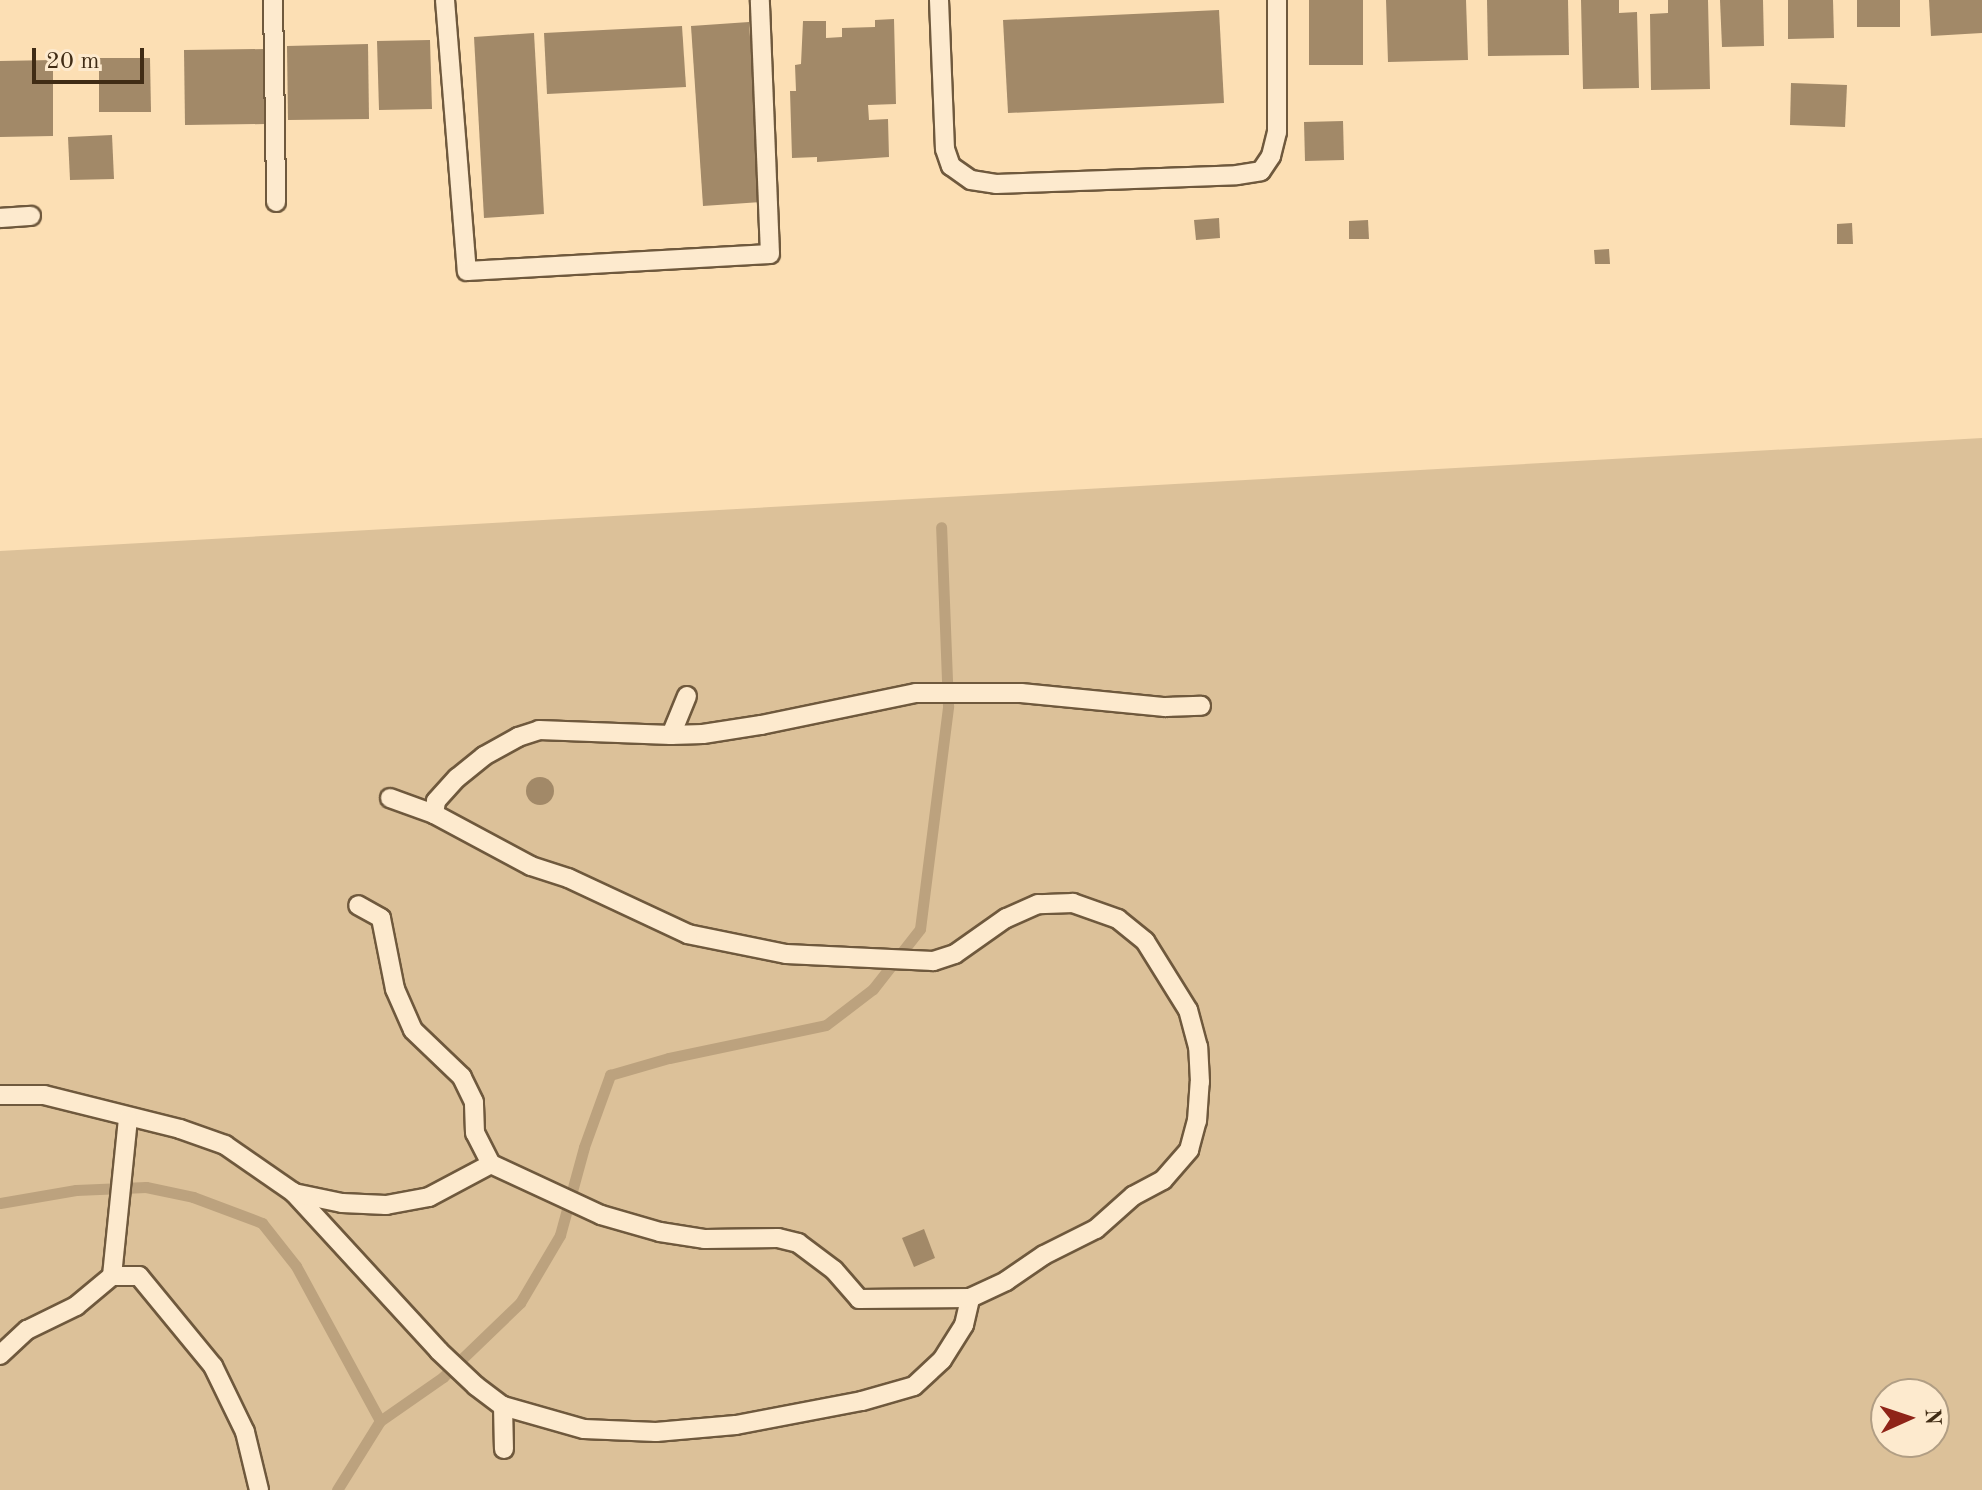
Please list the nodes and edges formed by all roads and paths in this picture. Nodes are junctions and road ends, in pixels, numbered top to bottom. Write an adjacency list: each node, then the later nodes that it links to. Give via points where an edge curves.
1 (273, 0): 6 (lane)
2 (445, 0): 3 (lane, via 467,271 770,254)
3 (760, 0)
4 (939, 0): 5 (lane, via 945,149 951,166 971,180 996,184 1261,171 1277,132)
5 (1277, 0)
6 (276, 202)
7 (31, 216): 8 (lane)
8 (0, 218)
9 (687, 696): 11 (lane)
10 (1201, 706): 11 (lane, via 1021,693 916,693 761,725)
11 (671, 735): 13 (lane, via 539,730 518,737 457,778 436,801)
12 (390, 798): 13 (lane)
13 (434, 814): 20 (lane, via 531,866 688,934 786,954 933,961 955,954 1006,918 1038,904 1073,903 1118,919 1145,941 1188,1010 1198,1047 1197,1121 1189,1150 1163,1180 1133,1196 1096,1229)
14 (358, 905): 17 (lane, via 381,918 395,989 413,1030 462,1077 474,1102 475,1133)
15 (0, 1095): 16 (lane, via 44,1095)
16 (128, 1119): 18 (lane, via 225,1145); 19 (lane)
17 (491, 1164): 18 (lane, via 429,1197 386,1205 342,1203); 20 (lane, via 601,1215 660,1232 798,1243 834,1270 859,1299)
18 (293, 1192): 22 (lane, via 439,1351)
19 (112, 1276): 21 (lane, via 76,1306 27,1330); 24 (lane, via 139,1276 213,1366 245,1432)
20 (970, 1298): 22 (lane, via 964,1325 942,1360 914,1386 862,1401 736,1425 656,1432 584,1429)
21 (0, 1355)
22 (503, 1406): 23 (lane)
23 (504, 1449)
24 (259, 1490)

